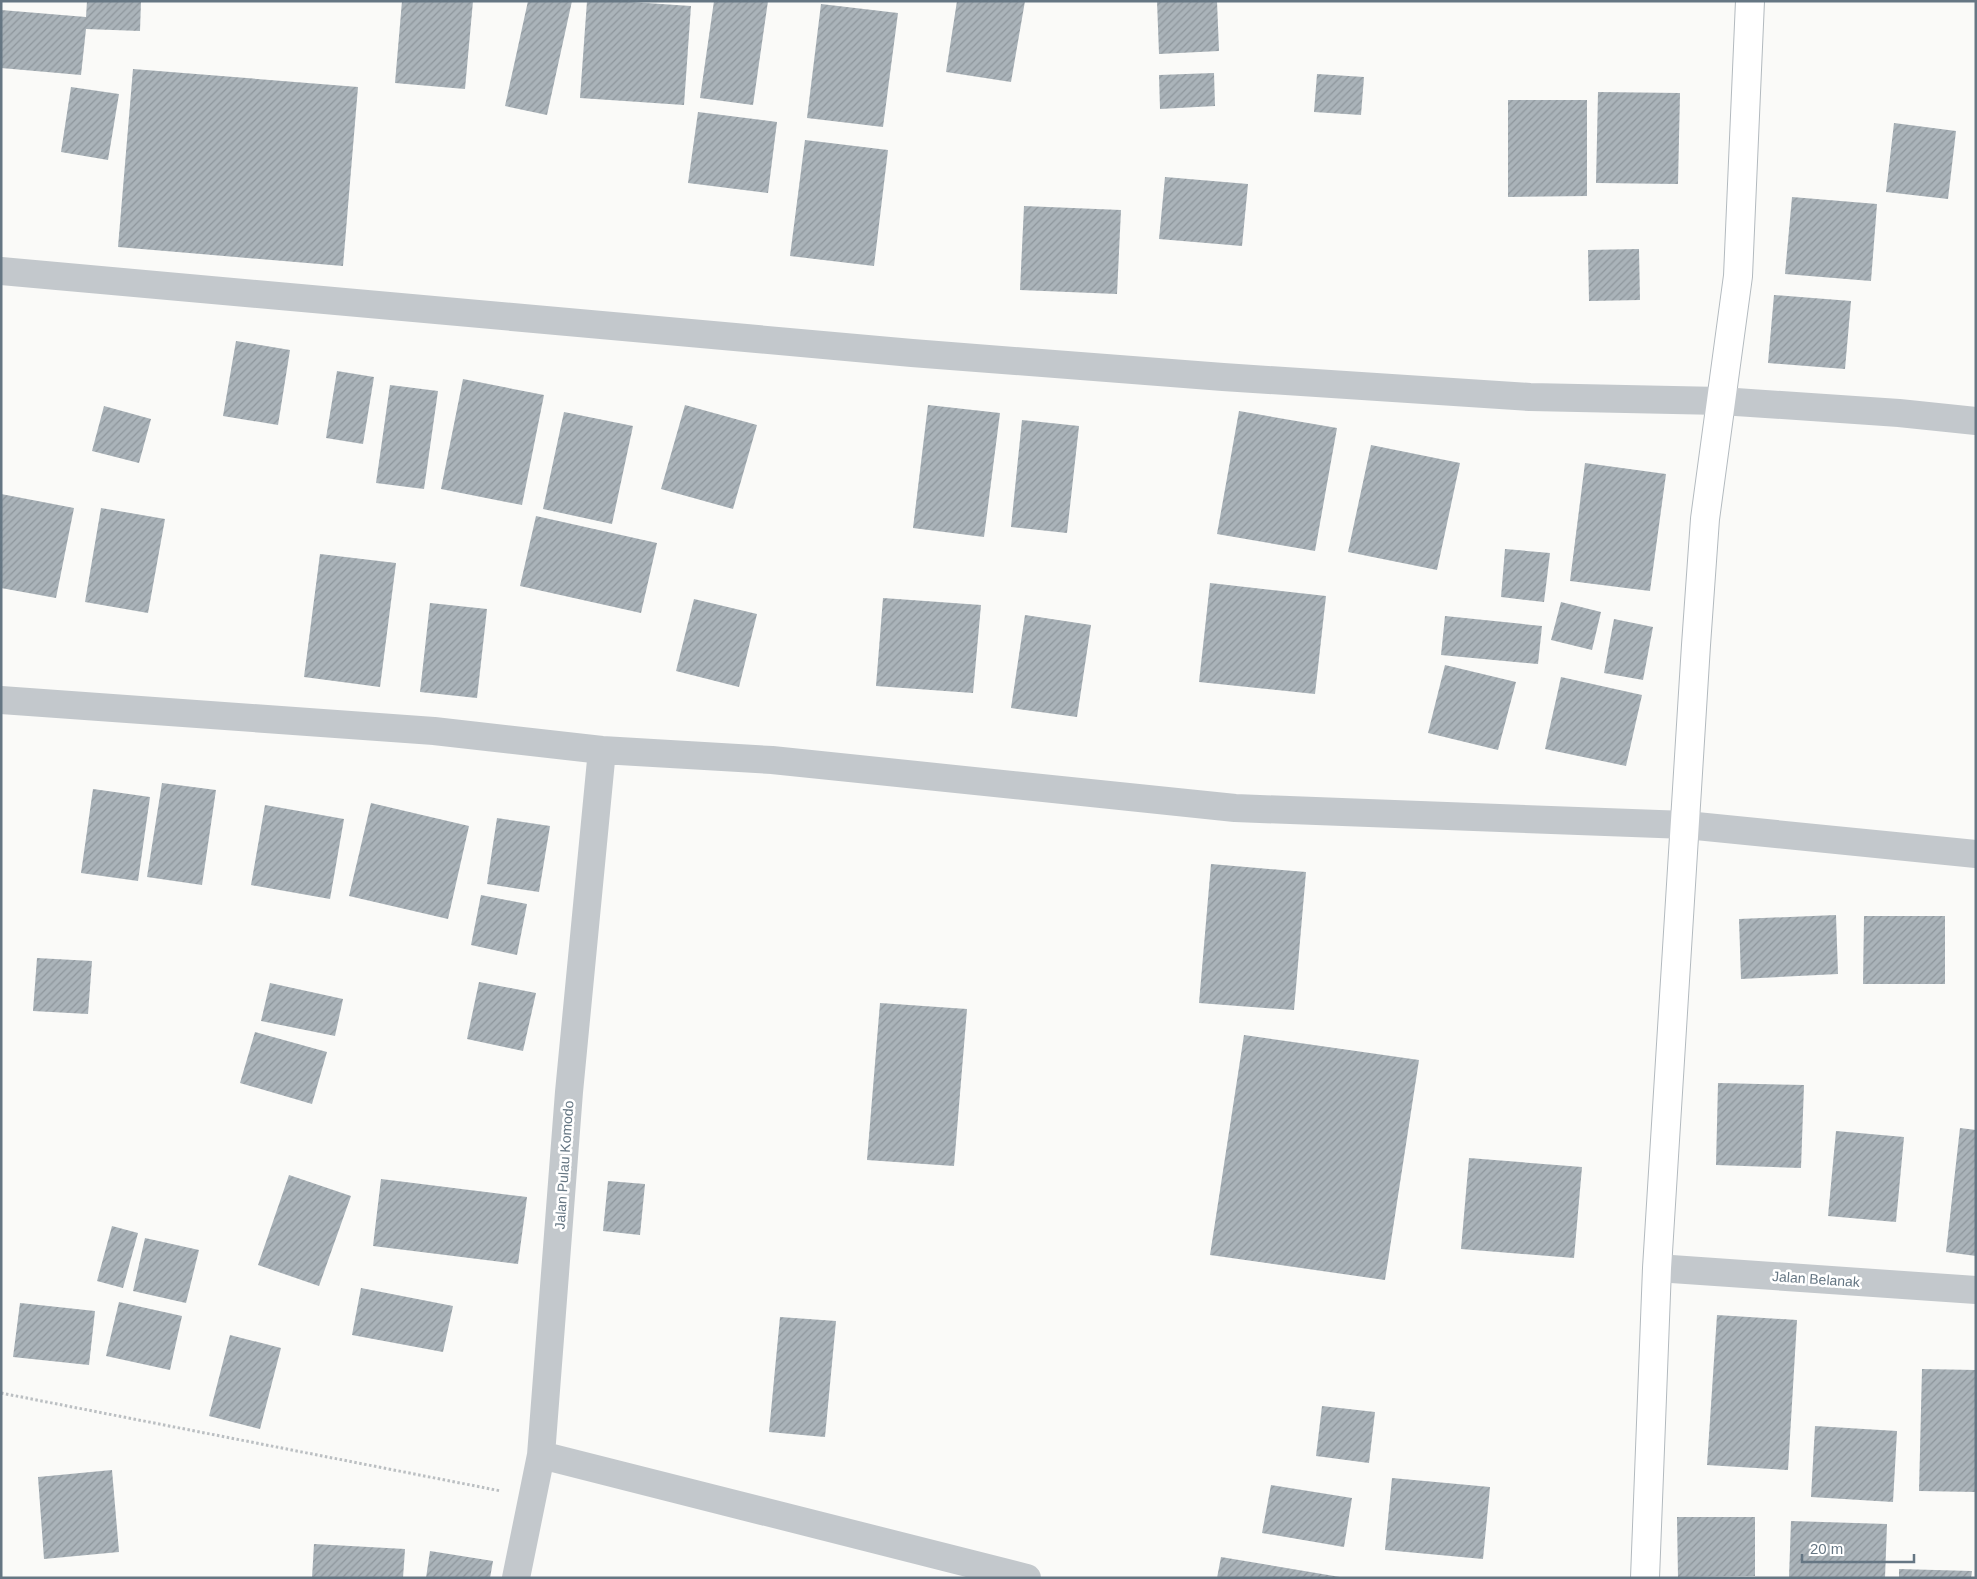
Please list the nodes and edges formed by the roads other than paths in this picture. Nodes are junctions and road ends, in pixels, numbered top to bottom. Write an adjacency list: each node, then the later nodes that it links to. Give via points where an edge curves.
1 (1750, 1): 3 (street, via 1738,276)
2 (1, 271): 3 (street, via 1223,377 1530,397)
3 (1720, 401): 4 (street); 7 (street, via 1705,519)
4 (1976, 421)
5 (1, 700): 6 (street, via 434,731)
6 (602, 750): 7 (street, via 772,760 1235,808); 11 (street, Jalan Pulau Komodo, via 569,1092)
7 (1686, 825): 8 (street); 9 (street)
8 (1976, 854)
9 (1657, 1268): 10 (street, Jalan Belanak); 14 (street)
10 (1976, 1290)
11 (541, 1455): 12 (street, Jalan Pulau Komodo); 13 (street)
12 (516, 1578)
13 (1027, 1578)
14 (1645, 1578)

